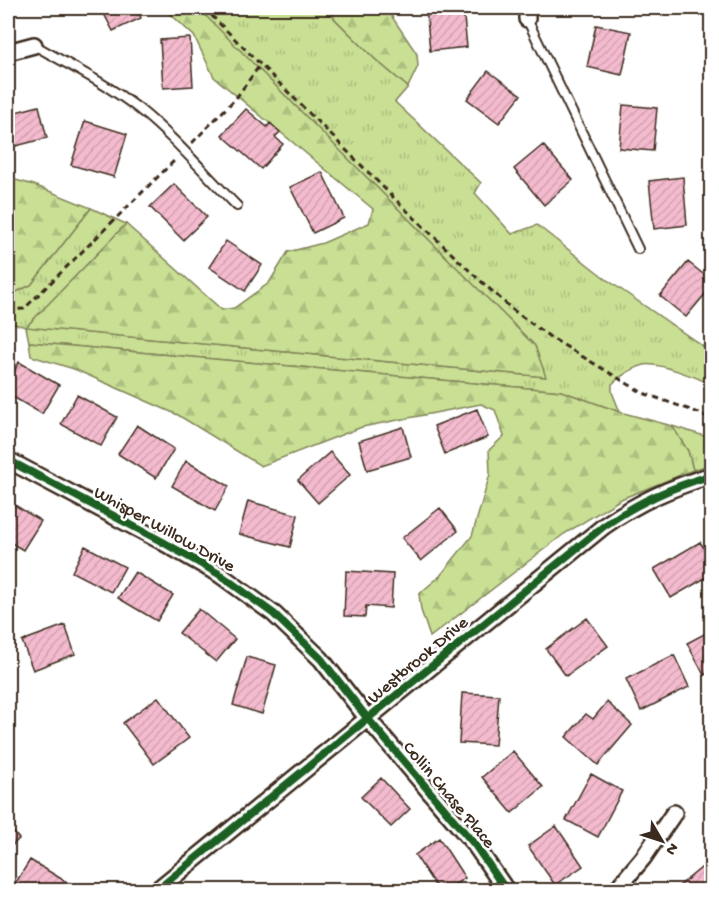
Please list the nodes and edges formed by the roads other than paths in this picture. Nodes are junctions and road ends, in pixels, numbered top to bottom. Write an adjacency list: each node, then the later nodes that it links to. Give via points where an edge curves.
1 (527, 13): 5 (lane)
2 (34, 45): 3 (street); 4 (lane, via 139,109)
3 (8, 52)
4 (237, 206)
5 (638, 249)
6 (8, 460): 8 (street, Whisper Willow Drive, via 245,591 321,659)
7 (711, 475): 8 (street, Westbrook Drive, via 654,495 604,526)
8 (368, 719): 10 (street, Westbrook Drive); 11 (street, Collin Chase Place, via 475,845)
9 (674, 813): 12 (street)
10 (157, 891)
11 (506, 891)
12 (616, 891)

